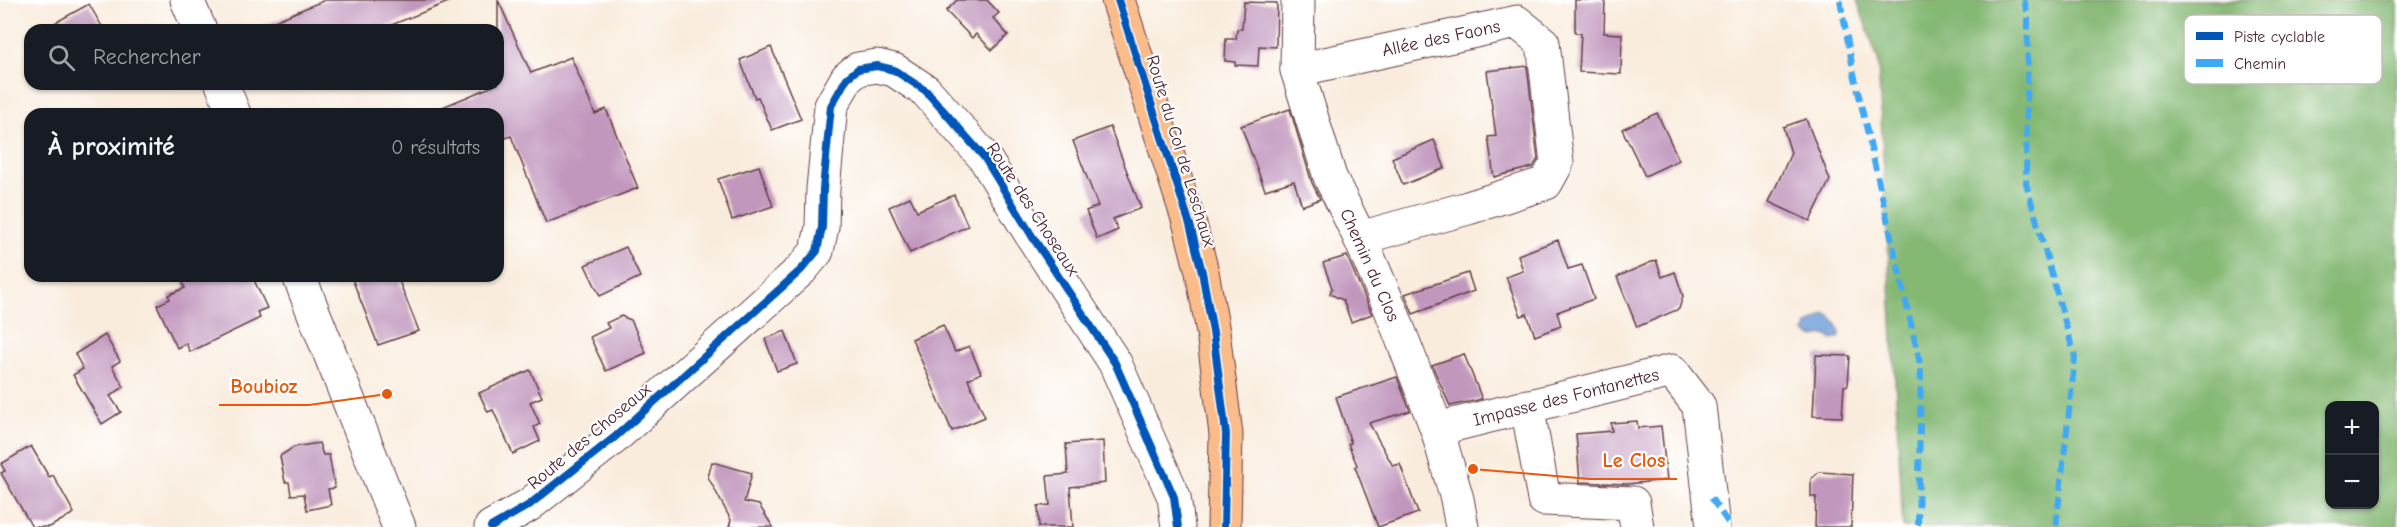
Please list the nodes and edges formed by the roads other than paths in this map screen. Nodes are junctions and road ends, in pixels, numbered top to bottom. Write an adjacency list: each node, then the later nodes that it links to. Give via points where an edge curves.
1 (187, 0): 4 (street)
2 (1118, 0): 16 (main road, Route du Col de Leschaux, via 1202,272 1226,434)
3 (1298, 0): 5 (street, Chemin du Clos)
4 (197, 24)
5 (1297, 70): 8 (street, Chemin du Clos, via 1330,177); 8 (street, Allée des Faons, via 1517,22 1543,43 1557,163 1546,183)
6 (224, 90): 7 (street)
7 (232, 108)
8 (1360, 238): 11 (street, Chemin du Clos)
9 (301, 282): 13 (street)
10 (1527, 406): 11 (street, Impasse des Fontanettes); 18 (street, via 1544,499 1634,503); 19 (street, Impasse des Fontanettes, via 1672,370 1699,406)
11 (1437, 429): 17 (street, Chemin du Clos)
12 (538, 516): 14 (street, Route des Choseaux); 15 (street, Route des Choseaux, via 623,430 801,270 816,251 822,227 831,106 847,78 858,69 877,66 894,70 926,91 984,157 1115,363 1174,497)
13 (399, 527)
14 (491, 527)
15 (1178, 527)
16 (1224, 527)
17 (1462, 527)
18 (1637, 527)
19 (1713, 527)

